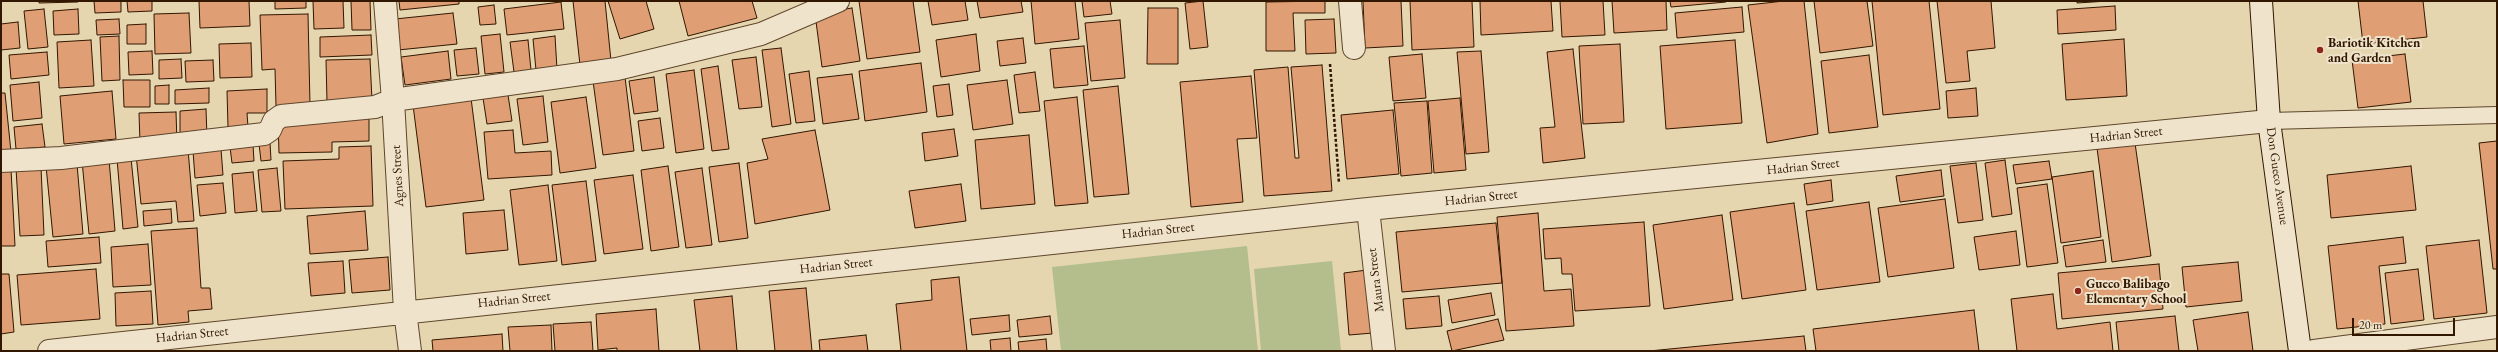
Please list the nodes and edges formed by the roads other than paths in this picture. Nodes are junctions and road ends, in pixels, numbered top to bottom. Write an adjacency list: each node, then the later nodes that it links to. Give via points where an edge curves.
1 (385, 1): 6 (street, Agnes Street)
2 (838, 1): 6 (street, via 761,34 617,68)
3 (1350, 1): 5 (street)
4 (2261, 1): 8 (street, Don Gueco Avenue)
5 (1354, 48)
6 (393, 100): 9 (street, via 374,107 281,116 274,120 270,130 264,134 61,158); 11 (street, Agnes Street)
7 (2497, 115): 8 (lane)
8 (2269, 121): 10 (street, Hadrian Street); 16 (street, Don Gueco Avenue)
9 (1, 160)
10 (1368, 209): 11 (street, Hadrian Street); 15 (street, Maura Street)
11 (405, 311): 13 (street, Hadrian Street); 14 (street, Agnes Street)
12 (2497, 327): 17 (street)
13 (49, 351)
14 (410, 351)
15 (1384, 351)
16 (2300, 351)
17 (2314, 351)

